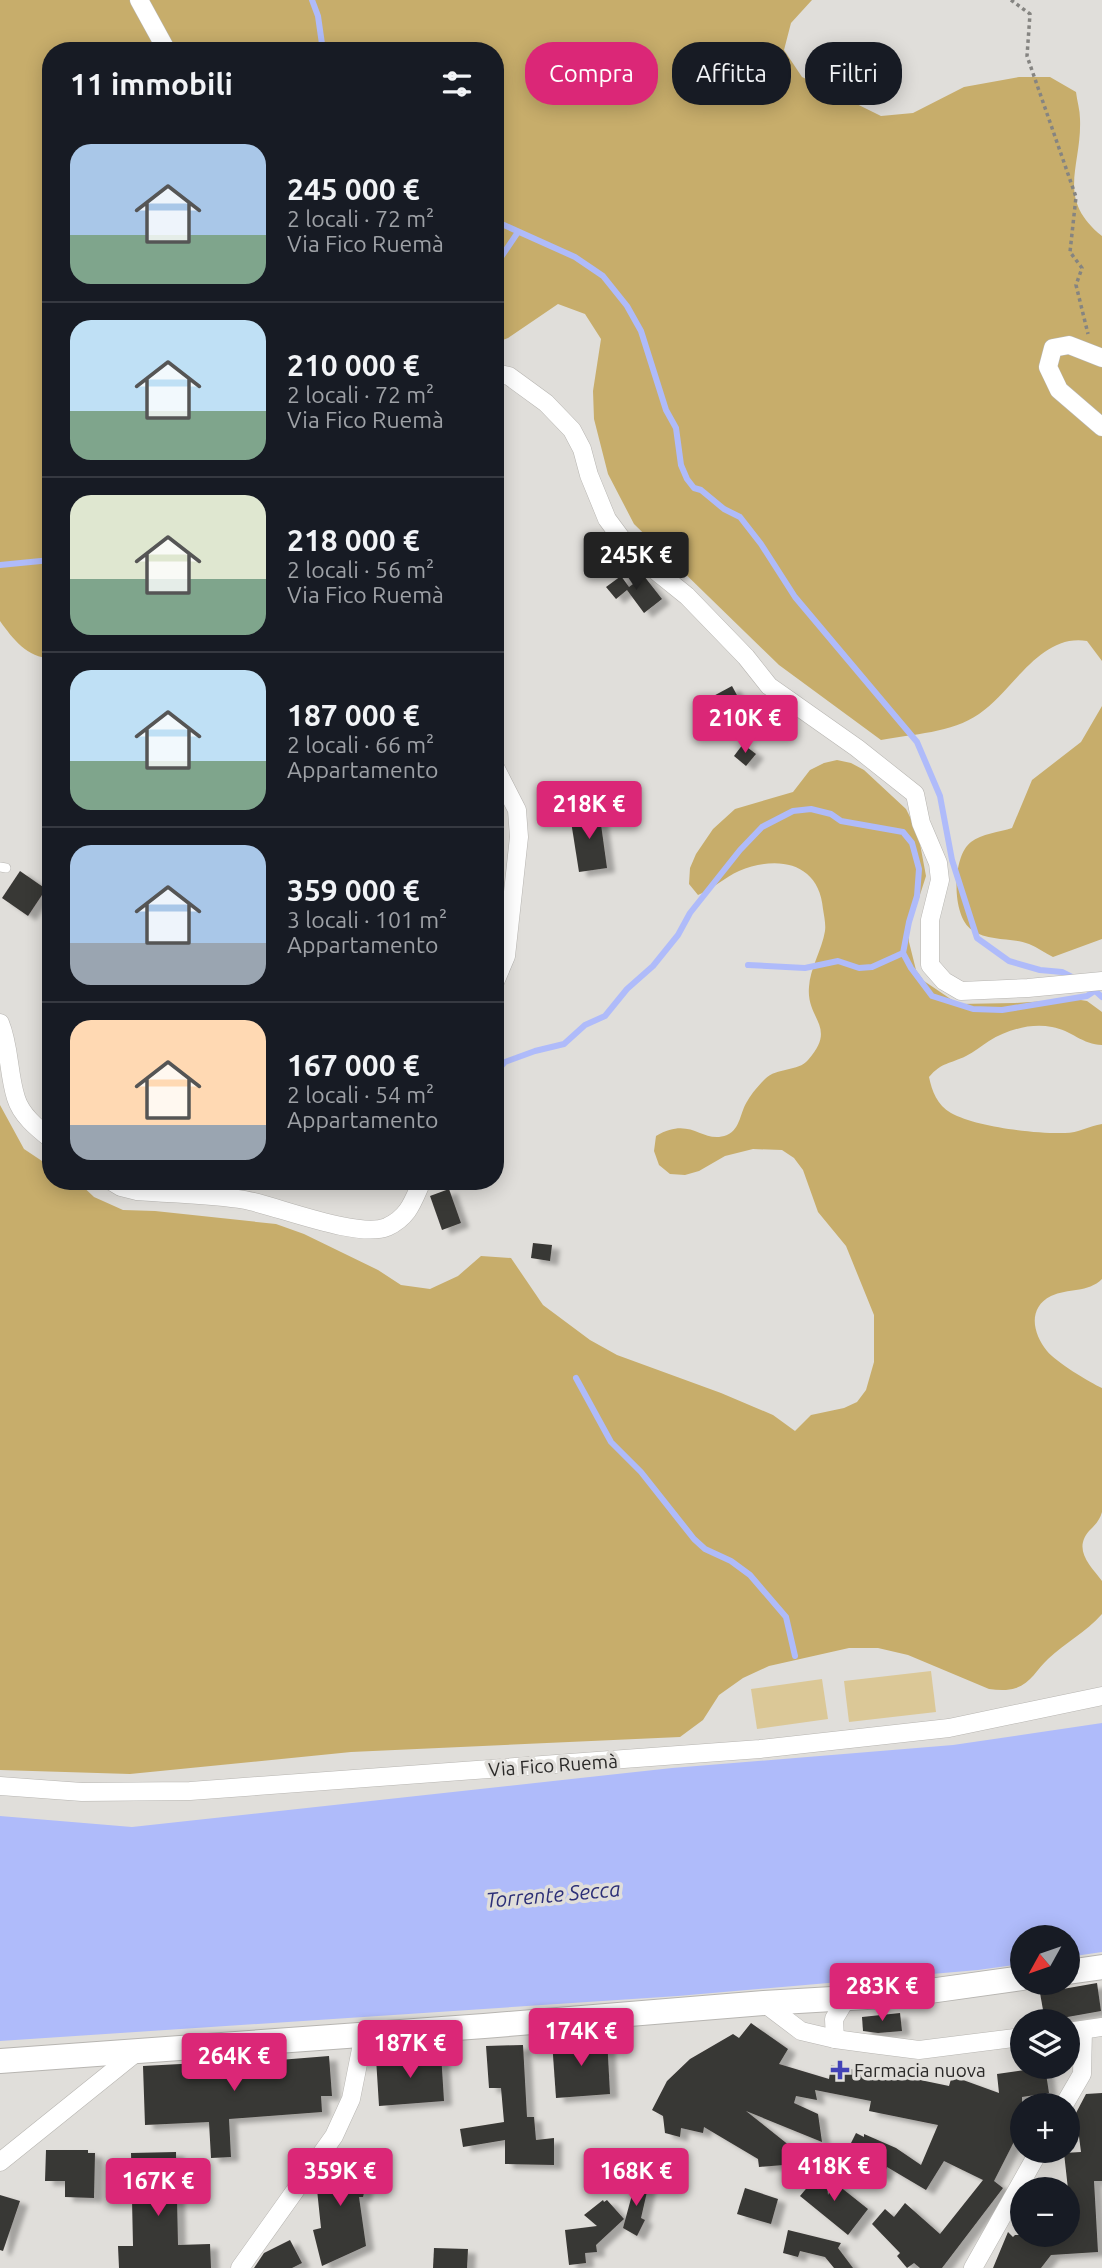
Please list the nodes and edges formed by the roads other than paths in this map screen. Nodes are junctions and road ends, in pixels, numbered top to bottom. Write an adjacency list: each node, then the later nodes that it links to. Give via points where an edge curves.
1 (139, 0): 2 (street)
2 (162, 42)
3 (1098, 356): 5 (street, via 1069,345 1053,348 1048,367 1059,390)
4 (504, 375): 8 (street, via 546,404 572,430 607,519 630,550 687,596 769,686 915,794 921,824 938,863 940,880 930,920 930,965 944,981 961,991)
5 (1102, 427)
6 (504, 785): 7 (street, via 517,810 519,836)
7 (504, 961)
8 (1102, 980)
9 (0, 1023): 10 (street, via 7,1039 16,1100)
10 (42, 1132)
11 (133, 1190): 12 (street, via 245,1200 330,1224 367,1228 385,1228 409,1212)
12 (418, 1190)
13 (1102, 1696): 14 (street, Via Fico Ruemà, via 949,1728 747,1750 190,1791 82,1792)
14 (0, 1786)
15 (1102, 1967): 16 (main road)
16 (1080, 1970)
17 (1010, 1980): 18 (main road)
18 (846, 1999): 19 (main road); 23 (street, via 834,2019)
19 (764, 2003): 22 (main road); 23 (street, via 801,2031)
20 (1102, 2027): 21 (street)
21 (1080, 2030)
22 (365, 2034): 25 (main road); 29 (street, via 351,2099 334,2136)
23 (835, 2039): 24 (street, via 919,2050)
24 (1010, 2039)
25 (138, 2051): 26 (main road); 27 (street)
26 (0, 2061)
27 (0, 2162)
28 (1032, 2163): 30 (street)
29 (240, 2268)
30 (973, 2268)

